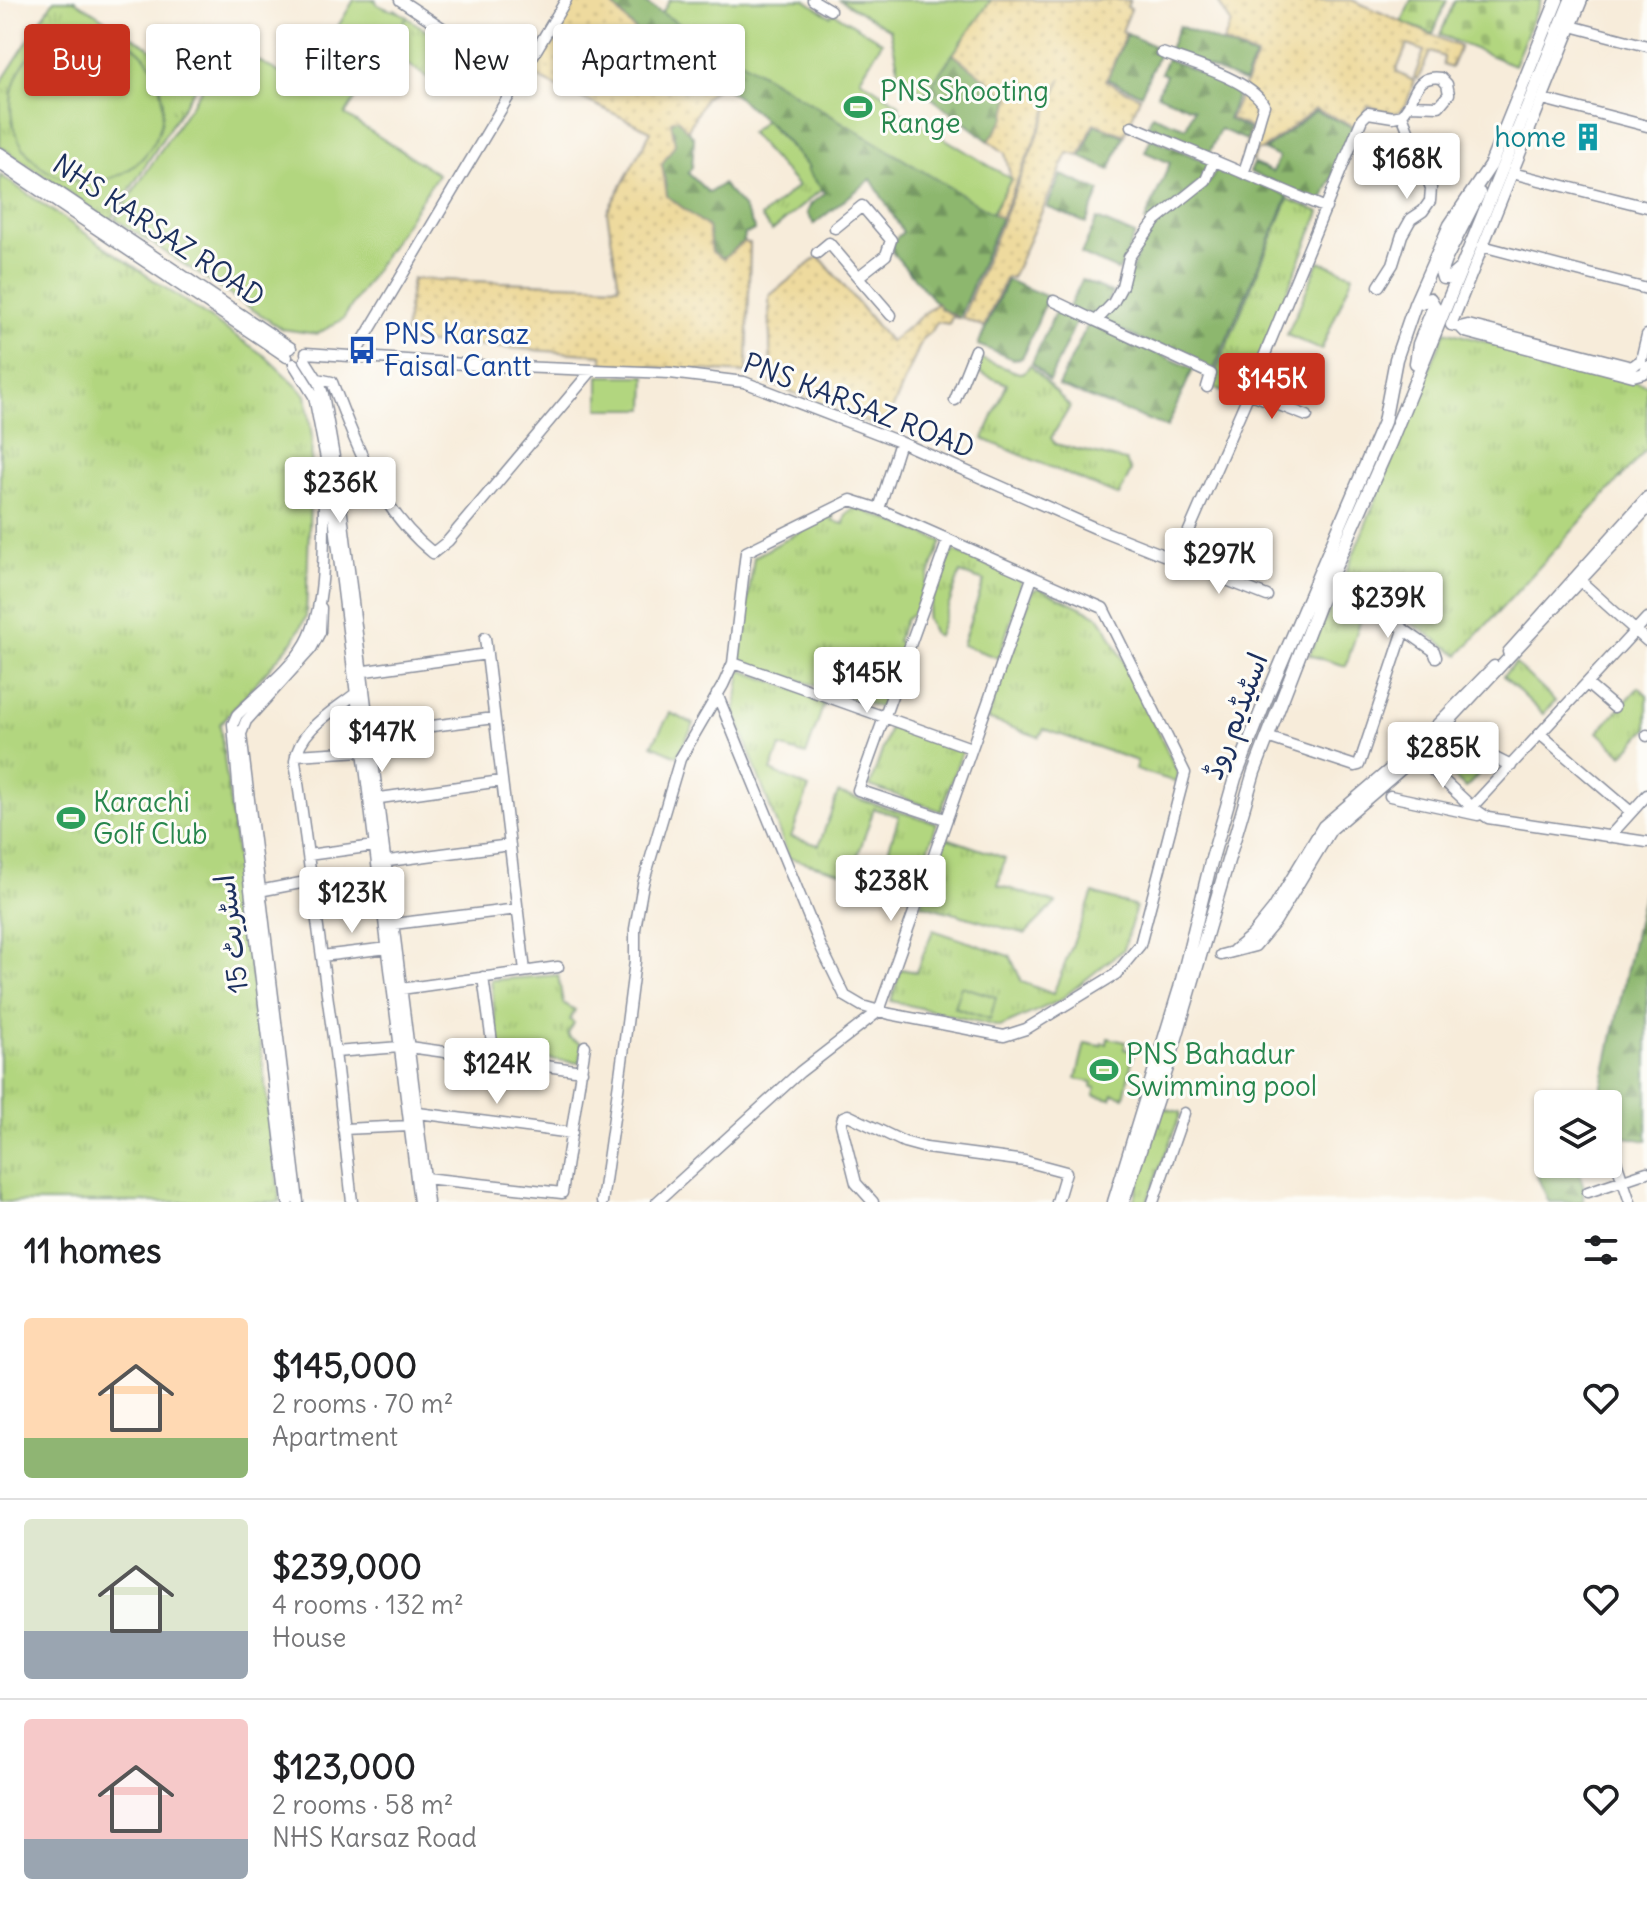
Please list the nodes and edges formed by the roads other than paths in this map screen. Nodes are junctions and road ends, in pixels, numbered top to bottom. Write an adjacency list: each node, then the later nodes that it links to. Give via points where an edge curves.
1 (400, 0): 8 (street)
2 (566, 0): 11 (street)
3 (813, 0): 7 (street)
4 (1557, 0): 22 (main road, اسٹیڈیم روڈ)
5 (1571, 0): 30 (main road, اسٹیڈیم روڈ)
6 (1582, 0): 9 (street)
7 (830, 10)
8 (436, 24)
9 (1571, 26): 10 (street); 14 (street)
10 (1647, 46)
11 (537, 50)
12 (1162, 53): 23 (street, via 1232,80 1259,97 1264,105)
13 (510, 96): 41 (street)
14 (1543, 99): 18 (street); 24 (street)
15 (1409, 105): 16 (street)
16 (1402, 115): 26 (street, via 1368,113 1362,119); 32 (street, via 1431,188 1430,201 1411,219)
17 (1132, 126): 20 (street)
18 (1647, 126)
19 (0, 153): 42 (street, NHS KARSAZ ROAD)
20 (1214, 160): 23 (street); 37 (street, via 1206,180 1156,220 1129,257 1113,303)
21 (0, 164): 42 (street, NHS KARSAZ ROAD)
22 (1490, 166): 30 (main road, via 1441,271 1443,278 1450,278); 35 (main road, اسٹیڈیم روڈ, via 1450,225)
23 (1243, 173): 26 (street)
24 (1512, 173): 25 (street); 28 (street)
25 (1647, 207)
26 (1326, 208): 49 (street)
27 (835, 228): 31 (street, via 862,206 891,240 886,255)
28 (1482, 246): 33 (street); 38 (street)
29 (817, 253): 31 (street, via 829,243)
30 (1459, 270): 38 (main road, اسٹیڈیم روڈ)
31 (858, 277): 36 (street)
32 (1379, 286)
33 (1647, 289)
34 (1054, 301): 37 (street)
35 (1415, 304): 47 (main road, via 1430,299 1434,306 1419,344); 141 (main road, اسٹیڈیم روڈ, via 1396,359 1384,422 1235,778 1172,1014)
36 (891, 315)
37 (1096, 321): 48 (street, via 1211,374)
38 (1450, 324): 39 (street, via 1632,367 1641,360); 44 (street, via 1633,376); 47 (main road, اسٹیڈیم روڈ)
39 (1647, 335)
40 (975, 350): 50 (street)
41 (354, 356): 43 (street, PNS KARSAZ ROAD); 45 (street, PNS KARSAZ ROAD)
42 (291, 357): 43 (street, via 300,364); 43 (street, via 300,346); 53 (street, NHS KARSAZ ROAD, via 314,396)
43 (306, 357): 46 (street, NHS KARSAZ ROAD)
44 (1647, 366)
45 (592, 370): 46 (street, via 433,553 388,504 360,458 332,382); 52 (street, PNS KARSAZ ROAD, via 744,382)
46 (318, 379): 57 (street, NHS KARSAZ ROAD, via 327,410)
47 (1413, 384): 83 (main road, اسٹیڈیم روڈ)
48 (1207, 387)
49 (1249, 393): 51 (street); 59 (street, via 1185,540)
50 (955, 400)
51 (1307, 416)
52 (900, 442): 55 (street); 59 (street, PNS KARSAZ ROAD)
53 (324, 450): 57 (street, NHS KARSAZ ROAD); 63 (street, اسٹریٹ 15)
54 (1647, 497): 61 (street)
55 (879, 509): 58 (street); 72 (street, via 851,500 746,552)
56 (1647, 509): 61 (street)
57 (339, 530): 74 (street, NHS KARSAZ ROAD)
58 (948, 540): 60 (street); 80 (street)
59 (1184, 564): 62 (street, PNS KARSAZ ROAD)
60 (1032, 578): 85 (street); 114 (street, via 1103,608 1185,773 1140,945 1116,974 1026,1029 1004,1036)
61 (1578, 578): 67 (street); 73 (street)
62 (1267, 596)
63 (321, 598): 104 (street, via 316,641 241,730); 131 (street, اسٹریٹ 15, via 299,654 233,724)
64 (1368, 604): 66 (street)
65 (1647, 618): 67 (street)
66 (1404, 630): 71 (street); 83 (street, via 1359,765)
67 (1636, 630): 69 (street); 75 (street)
68 (485, 638): 70 (street)
69 (1647, 641)
70 (487, 654): 74 (street); 79 (street)
71 (1436, 657)
72 (733, 663): 77 (street); 80 (street)
73 (1503, 663): 81 (street); 86 (street)
74 (357, 672): 76 (street, NHS KARSAZ ROAD); 84 (street, NHS KARSAZ ROAD)
75 (1587, 684): 78 (street); 82 (street)
76 (355, 694): 84 (street, NHS KARSAZ ROAD); 87 (street, via 309,731)
77 (717, 694): 114 (street, via 845,996); 137 (street, via 680,759 643,884)
78 (1614, 707)
79 (494, 718): 84 (street); 89 (street)
80 (884, 718): 85 (street); 96 (street, via 858,790)
81 (1442, 731): 86 (street); 88 (street)
82 (1540, 734): 88 (street); 94 (street)
83 (1267, 737): 142 (main road, اسٹیڈیم روڈ)
84 (366, 742): 87 (street); 92 (street, NHS KARSAZ ROAD)
85 (971, 748): 96 (street)
86 (1415, 753): 93 (street); 108 (street, via 1323,826 1273,909 1233,952)
87 (296, 755): 101 (street)
88 (1511, 766): 93 (street)
89 (501, 781): 92 (street); 99 (street)
90 (1390, 796): 95 (street)
91 (1646, 797): 94 (street)
92 (373, 799): 100 (street, NHS KARSAZ ROAD); 102 (street, NHS KARSAZ ROAD)
93 (1472, 807): 95 (street)
94 (1631, 812): 97 (street)
95 (1488, 818): 97 (street)
96 (945, 819): 114 (street)
97 (1609, 837): 98 (street)
98 (1647, 842)
99 (510, 845): 102 (street); 105 (street)
100 (374, 846): 101 (street); 102 (street, NHS KARSAZ ROAD)
101 (308, 855): 103 (street)
102 (382, 862): 106 (street, NHS KARSAZ ROAD); 107 (street, NHS KARSAZ ROAD)
103 (311, 881): 104 (street); 109 (street)
104 (259, 891): 132 (street)
105 (518, 909): 106 (street); 111 (street)
106 (393, 924): 107 (street, NHS KARSAZ ROAD)
107 (390, 940): 109 (street); 113 (street, NHS KARSAZ ROAD); 115 (street, NHS KARSAZ ROAD)
108 (1221, 955)
109 (322, 956): 118 (street)
110 (558, 967): 111 (street)
111 (525, 971): 112 (street)
112 (483, 977): 113 (street); 119 (street)
113 (401, 989): 115 (street, NHS KARSAZ ROAD)
114 (879, 1011): 138 (street, via 800,1072)
115 (401, 1016): 117 (street, NHS KARSAZ ROAD)
116 (585, 1046): 120 (street)
117 (405, 1049): 118 (street); 119 (street); 121 (street, NHS KARSAZ ROAD); 123 (street, NHS KARSAZ ROAD)
118 (335, 1052): 124 (street)
119 (494, 1057): 120 (street)
120 (582, 1071): 125 (street)
121 (418, 1113): 125 (street); 127 (street, NHS KARSAZ ROAD)
122 (1184, 1113): 143 (street)
123 (410, 1126): 124 (street); 135 (street, NHS KARSAZ ROAD)
124 (343, 1129): 133 (street)
125 (572, 1133): 130 (street)
126 (1647, 1172): 128 (street)
127 (425, 1178): 130 (street); 136 (street, NHS KARSAZ ROAD)
128 (1621, 1180): 129 (street); 144 (street)
129 (1588, 1192)
130 (562, 1198)
131 (288, 1202)
132 (298, 1202)
133 (352, 1202)
134 (411, 1202): 135 (street)
135 (419, 1202)
136 (428, 1202)
137 (602, 1202)
138 (657, 1202)
139 (873, 1202): 140 (street, via 856,1183 841,1124 848,1115 926,1148 1066,1172)
140 (1057, 1202)
141 (1114, 1202)
142 (1123, 1202)
143 (1153, 1202)
144 (1630, 1202)

